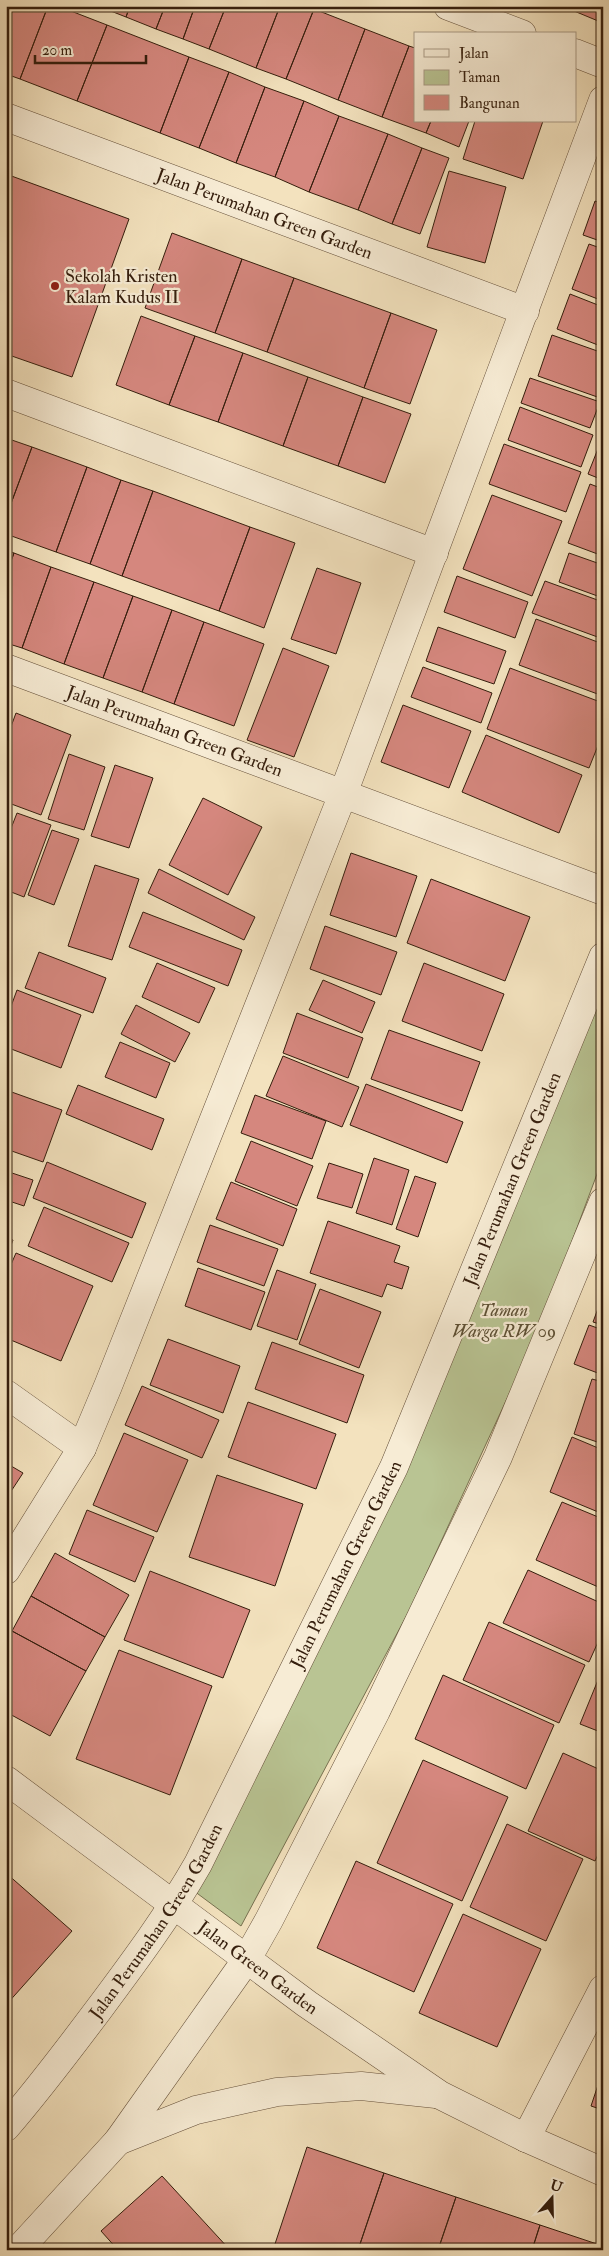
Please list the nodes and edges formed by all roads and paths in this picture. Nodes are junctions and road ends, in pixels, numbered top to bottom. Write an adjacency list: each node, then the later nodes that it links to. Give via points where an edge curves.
1 (448, 6): 2 (street)
2 (517, 32)
3 (576, 54): 4 (street)
4 (603, 64)
5 (603, 100): 7 (street)
6 (6, 117): 7 (street, Jalan Perumahan Green Garden)
7 (524, 310): 9 (street)
8 (6, 393): 9 (street)
9 (434, 553): 11 (street)
10 (6, 668): 11 (street, Jalan Perumahan Green Garden)
11 (343, 794): 12 (street, Jalan Perumahan Green Garden); 16 (street)
12 (603, 891)
13 (603, 957): 19 (street, Jalan Perumahan Green Garden, via 394,1468 198,1864)
14 (603, 1202): 20 (street, via 498,1457 376,1711)
15 (6, 1394): 16 (street)
16 (82, 1448): 17 (street)
17 (6, 1570)
18 (6, 1780): 19 (street, Jalan Green Garden)
19 (174, 1906): 20 (street, Jalan Green Garden); 23 (street, Jalan Perumahan Green Garden, via 40,2089)
20 (247, 1959): 22 (street, Jalan Green Garden, via 306,2004); 25 (street)
21 (603, 1989): 24 (street)
22 (440, 2094): 24 (street, Jalan Green Garden); 25 (street, Jalan Green Garden, via 361,2086 277,2092 196,2110)
23 (6, 2127)
24 (526, 2138): 26 (street, Jalan Green Garden)
25 (118, 2141): 27 (street)
26 (603, 2172)
27 (18, 2250)

